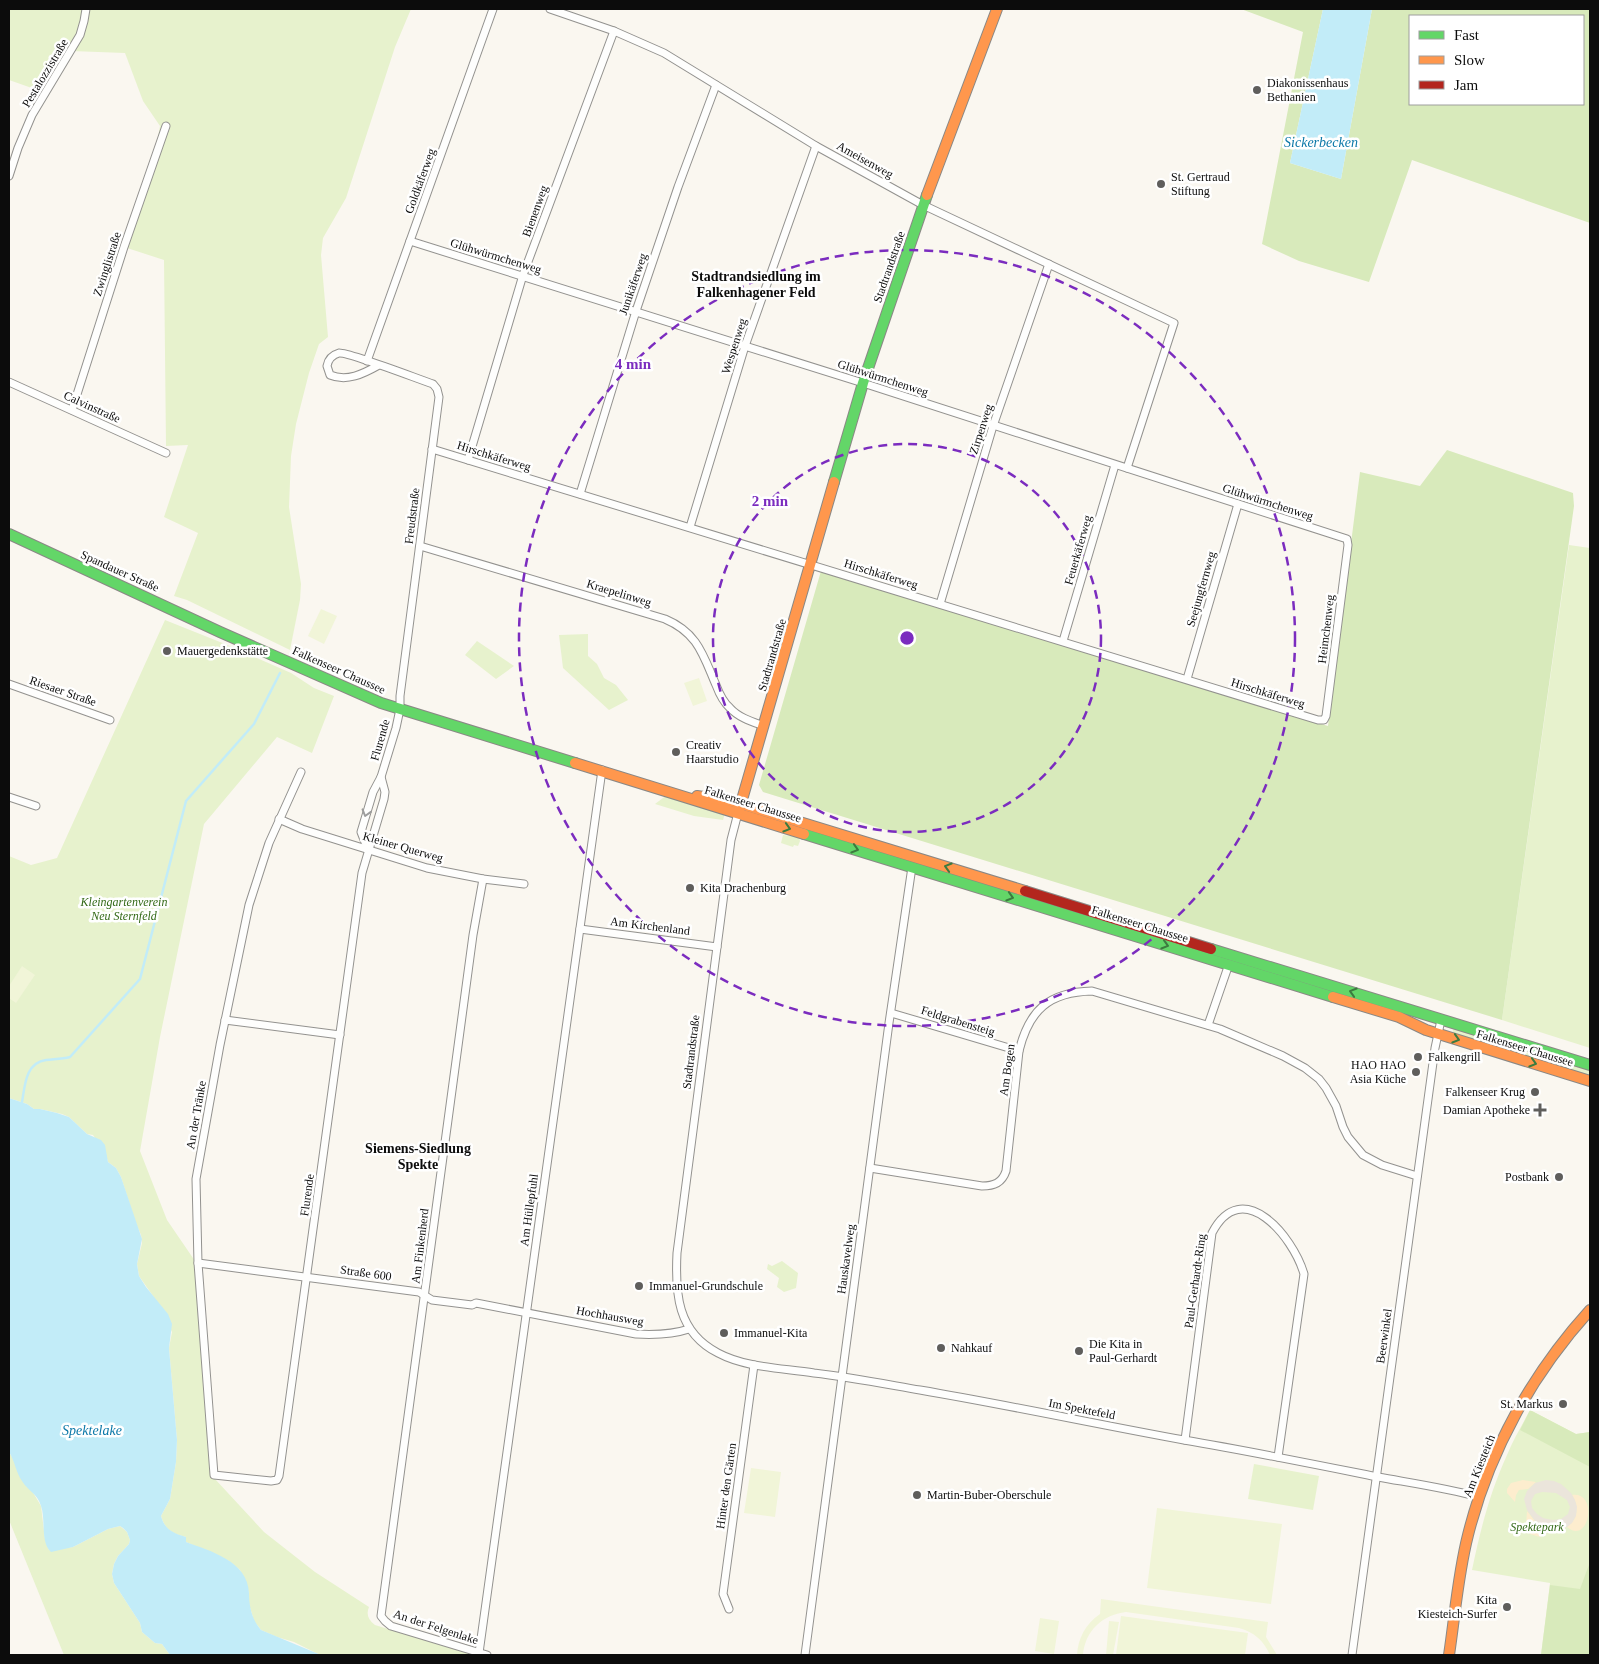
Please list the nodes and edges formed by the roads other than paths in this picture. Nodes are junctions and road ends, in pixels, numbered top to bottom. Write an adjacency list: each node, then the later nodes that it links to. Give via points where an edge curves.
1 (86, 9): 9 (street, Pestalozzistraße, via 80,36 32,116)
2 (493, 9): 11 (street, Goldkäferweg)
3 (550, 9): 5 (street, Ameisenweg)
4 (997, 9): 10 (main road, Stadtrandstraße)
5 (614, 31): 6 (street, Ameisenweg, via 664,53); 13 (street, Bienenweg)
6 (716, 85): 8 (street, Ameisenweg); 14 (street, Junikäferweg)
7 (166, 126): 20 (street, Zwinglistraße)
8 (816, 146): 10 (street, Ameisenweg); 15 (street, Wespenweg)
9 (9, 176)
10 (923, 205): 12 (street, Ameisenweg); 19 (main road, Stadtrandstraße)
11 (410, 241): 13 (street, Glühwürmchenweg); 16 (street, Goldkäferweg)
12 (1049, 264): 21 (street, Zirpenweg); 26 (street, Ameisenweg, via 1174,323)
13 (523, 276): 14 (street, Glühwürmchenweg); 24 (street, Bienenweg)
14 (636, 311): 15 (street, Glühwürmchenweg); 27 (street, Junikäferweg)
15 (745, 346): 19 (street, Glühwürmchenweg); 29 (street, Wespenweg)
16 (367, 361): 17 (street, Freudstraße); 17 (street, Freudstraße, via 343,353 331,357 327,366 330,375 338,378 355,376)
17 (378, 366): 22 (street, Freudstraße, via 433,384 437,389 438,412)
18 (9, 382): 20 (street, Calvinstraße)
19 (863, 383): 21 (street, Glühwürmchenweg); 33 (main road, Stadtrandstraße)
20 (72, 410): 23 (street, Calvinstraße)
21 (993, 426): 25 (street, Glühwürmchenweg); 34 (street, Zirpenweg)
22 (432, 449): 24 (street, Hirschkäferweg); 32 (street, Freudstraße)
23 (166, 454)
24 (468, 460): 27 (street, Hirschkäferweg)
25 (1115, 465): 26 (street, Glühwürmchenweg); 36 (street, Feuerkäferweg)
26 (1127, 468): 28 (street, Glühwürmchenweg)
27 (580, 494): 29 (street, Hirschkäferweg)
28 (1238, 504): 31 (street, Glühwürmchenweg); 37 (street, Seejungfernweg)
29 (690, 527): 33 (street, Hirschkäferweg)
30 (9, 534): 35 (main road, Spandauer Straße)
31 (1347, 539): 41 (street, Heimchenweg)
32 (420, 546): 39 (street, Freudstraße); 42 (street, Kraepelinweg, via 678,624 699,646 721,698 730,709 744,719)
33 (811, 564): 34 (street, Hirschkäferweg); 42 (main road, Stadtrandstraße)
34 (940, 604): 36 (street, Hirschkäferweg)
35 (220, 632): 39 (main road, Falkenseer Chaussee, via 367,698)
36 (1063, 641): 37 (street, Hirschkäferweg)
37 (1187, 679): 41 (street, Hirschkäferweg)
38 (9, 684): 40 (street, Riesaer Straße)
39 (400, 709): 43 (main road, Falkenseer Chaussee); 45 (street, Flurende)
40 (110, 720)
41 (1324, 720)
42 (764, 726): 48 (main road, Stadtrandstraße)
43 (602, 770): 48 (main road, Falkenseer Chaussee, via 681,795); 54 (street, Am Hüllepfuhl)
44 (301, 772): 49 (street, An der Tränke)
45 (381, 777): 50 (street, Flurende, via 384,799); 50 (street, Flurende, one-way to 50, via 361,832)
46 (9, 797): 47 (street)
47 (36, 806)
48 (739, 808): 51 (main road, Falkenseer Chaussee); 55 (street, Stadtrandstraße, via 731,840)
49 (279, 819): 50 (street, Kleiner Querweg); 58 (street, An der Tränke, via 249,905)
50 (368, 850): 52 (street, Kleiner Querweg, via 427,868); 62 (street, Flurende, via 362,872)
51 (914, 862): 56 (main road, Falkenseer Chaussee); 57 (street, Hauskavelweg)
52 (483, 879): 53 (street, Kleiner Querweg); 70 (street, Am Finkenherd)
53 (524, 884)
54 (580, 929): 55 (street, Am Kirchenland); 72 (street, Am Hüllepfuhl)
55 (717, 947): 73 (street, Stadtrandstraße, via 677,1259 678,1299)
56 (1230, 960): 59 (main road, Falkenseer Chaussee, one-way to 56); 60 (street); 61 (main road, Falkenseer Chaussee, via 1399,1017)
57 (891, 1013): 63 (street, Feldgrabensteig); 66 (street, Hauskavelweg)
58 (225, 1020): 62 (street); 68 (street, An der Tränke, via 196,1179)
59 (1441, 1020): 61 (street, Beerwinkel); 64 (main road, Falkenseer Chaussee)
60 (1208, 1025): 63 (street, Am Bogen, via 1109,995 1075,991 1058,996 1043,1006 1024,1032); 67 (street, Am Bogen, via 1305,1068 1326,1088 1348,1138 1363,1154 1382,1165)
61 (1437, 1034): 65 (main road, Falkenseer Chaussee, one-way to 65); 67 (street, Beerwinkel)
62 (340, 1035): 69 (street, Flurende)
63 (1019, 1051): 66 (street, Am Bogen, via 1006,1171 1000,1182 982,1186)
64 (1590, 1066)
65 (1590, 1081)
66 (870, 1168): 75 (street, Hauskavelweg)
67 (1417, 1176): 79 (street, Beerwinkel)
68 (198, 1263): 69 (street, Straße 600); 78 (street, An der Tränke)
69 (307, 1276): 70 (street, Straße 600, via 419,1292); 78 (street, Flurende, via 279,1476 270,1482)
70 (425, 1296): 72 (street, Straße 600, via 432,1300 476,1303); 82 (street, Am Finkenherd)
71 (1590, 1310): 80 (main road, Am Kiesteich, via 1526,1396)
72 (527, 1312): 73 (street, Hochhausweg, via 636,1334 664,1334); 83 (street, Am Hüllepfuhl)
73 (689, 1329): 74 (street, Im Spektefeld, via 717,1353)
74 (754, 1365): 75 (street, Im Spektefeld); 81 (street, Hinter den Gärten, via 723,1594)
75 (843, 1376): 76 (street, Im Spektefeld); 84 (street, Hauskavelweg)
76 (1185, 1440): 77 (street, Im Spektefeld); 77 (street, Paul-Gerhardt-Ring, via 1212,1233 1226,1215 1248,1210 1273,1224 1296,1252 1304,1274)
77 (1278, 1457): 79 (street, Im Spektefeld)
78 (214, 1475)
79 (1377, 1476): 80 (street, Im Spektefeld); 85 (street, Beerwinkel)
80 (1479, 1497): 86 (main road, Am Kiesteich, via 1468,1536)
81 (729, 1608)
82 (381, 1616): 83 (street, An der Felgenlake, via 391,1626)
83 (483, 1654)
84 (805, 1655)
85 (1352, 1655)
86 (1449, 1655)

